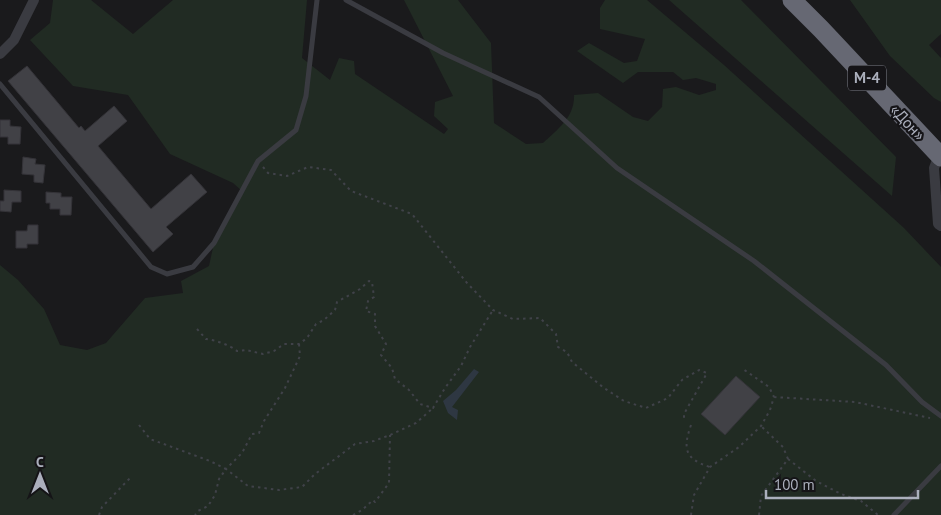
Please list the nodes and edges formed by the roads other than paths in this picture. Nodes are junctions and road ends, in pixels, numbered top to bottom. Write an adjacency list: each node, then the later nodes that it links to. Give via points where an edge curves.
1 (34, 0): 6 (street, via 14,40)
2 (317, 0): 7 (lane, via 306,96 296,130 258,161 214,243 193,268 167,274 151,267)
3 (346, 0): 10 (lane, via 443,53 539,97 617,168 754,261 886,365 922,402)
4 (792, 0): 8 (highway, «Дон» / М-4)
5 (810, 0): 8 (highway, «Дон» / М-4)
6 (0, 54)
7 (0, 84)
8 (940, 151): 9 (street, via 934,168 938,224)
9 (941, 226)
10 (941, 416)
11 (941, 466): 12 (lane)
12 (894, 515)

